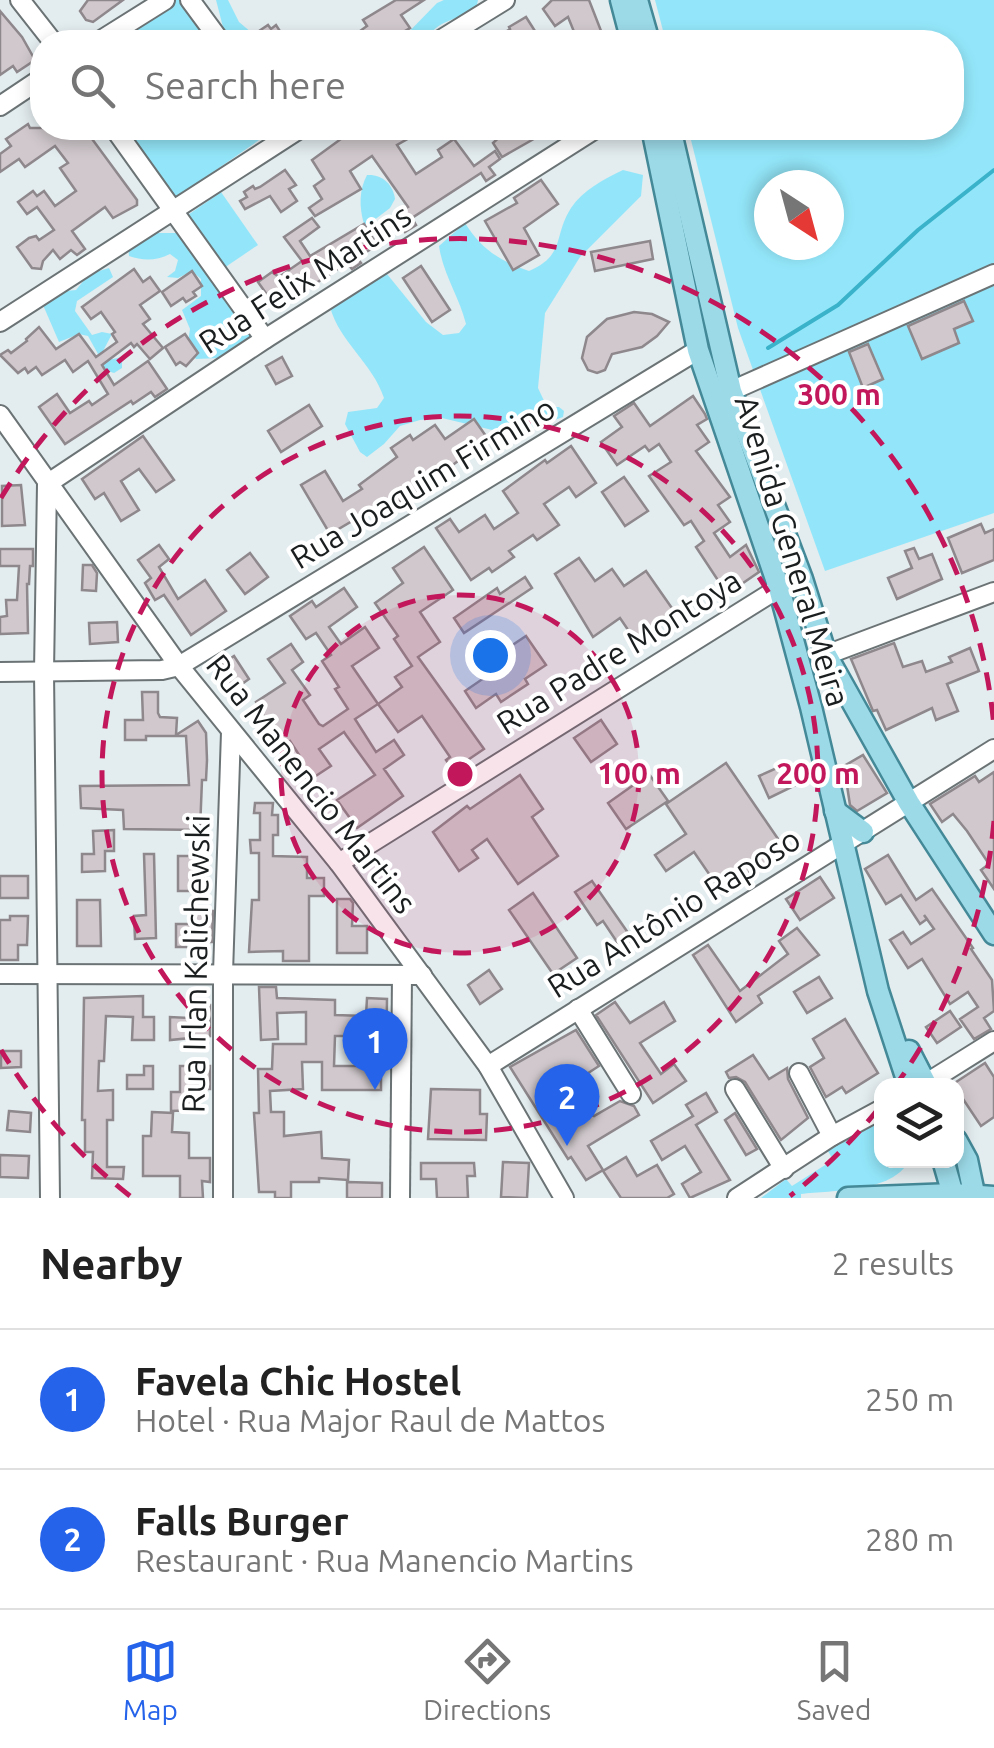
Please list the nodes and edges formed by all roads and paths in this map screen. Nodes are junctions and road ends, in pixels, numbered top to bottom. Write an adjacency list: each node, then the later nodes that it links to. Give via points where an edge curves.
1 (20, 0): 7 (street)
2 (165, 0): 8 (street)
3 (190, 0): 9 (street)
4 (504, 0): 10 (street)
5 (621, 0): 11 (main road)
6 (637, 0): 12 (main road)
7 (43, 30)
8 (117, 30)
9 (212, 30)
10 (456, 30)
11 (629, 30)
12 (646, 30)
13 (30, 86): 14 (street)
14 (0, 106)
15 (123, 140): 20 (street)
16 (276, 140): 20 (street)
17 (578, 140): 23 (street, Rua Felix Martins)
18 (654, 140): 24 (main road, Avenida General Meira)
19 (673, 140): 25 (main road, Avenida General Meira)
20 (173, 211): 22 (street); 23 (street)
21 (994, 274): 25 (street)
22 (0, 322)
23 (264, 339): 27 (street, Rua Felix Martins)
24 (698, 350): 29 (main road, Avenida General Meira); 32 (street, Rua Joaquim Firmino)
25 (732, 391): 28 (main road, Avenida General Meira)
26 (0, 415): 27 (street, Rua Manencio Martins)
27 (47, 484): 32 (street, Rua Manencio Martins); 34 (street)
28 (802, 579): 29 (main road); 31 (main road, Avenida General Meira)
29 (779, 588): 38 (main road, Avenida General Meira); 41 (street, Rua Padre Montoya)
30 (994, 592): 31 (street)
31 (826, 655): 37 (main road, Avenida General Meira)
32 (180, 666): 34 (street); 35 (street, Rua Manencio Martins)
33 (0, 672): 34 (street)
34 (44, 672): 46 (street)
35 (231, 732): 41 (street, Rua Manencio Martins); 44 (street, Rua Irlan Kalichewski)
36 (994, 749): 37 (street, Rua Antônio Raposo)
37 (909, 803): 39 (street, Rua Antônio Raposo); 42 (main road, Avenida General Meira)
38 (835, 811): 39 (main road); 40 (main road, Avenida General Meira)
39 (863, 832): 40 (street, Rua Antônio Raposo)
40 (842, 842): 49 (street, Rua Antônio Raposo); 53 (main road, Avenida General Meira, via 878,991)
41 (339, 862): 43 (street, Rua Manencio Martins)
42 (994, 934)
43 (394, 936): 47 (street); 48 (street, Rua Manencio Martins)
44 (223, 973): 46 (street); 47 (street); 66 (street, Rua Irlan Kalichewski)
45 (0, 974): 46 (street)
46 (49, 975): 65 (street)
47 (393, 975): 48 (street); 67 (street)
48 (422, 976): 51 (street, Rua Manencio Martins)
49 (578, 1010): 51 (street, Rua Antônio Raposo); 56 (street)
50 (994, 1040): 54 (street)
51 (488, 1066): 68 (street, Rua Manencio Martins)
52 (799, 1073): 58 (street)
53 (918, 1078)
54 (932, 1078)
55 (735, 1089): 62 (street)
56 (631, 1094)
57 (874, 1113): 58 (street)
58 (832, 1136): 62 (street)
59 (964, 1153): 60 (main road)
60 (968, 1160): 63 (main road); 64 (main road)
61 (949, 1168): 64 (main road)
62 (784, 1169): 69 (street)
63 (994, 1176)
64 (970, 1197): 70 (main road)
65 (50, 1198)
66 (224, 1198)
67 (400, 1198)
68 (564, 1198)
69 (737, 1198)
70 (848, 1198)

